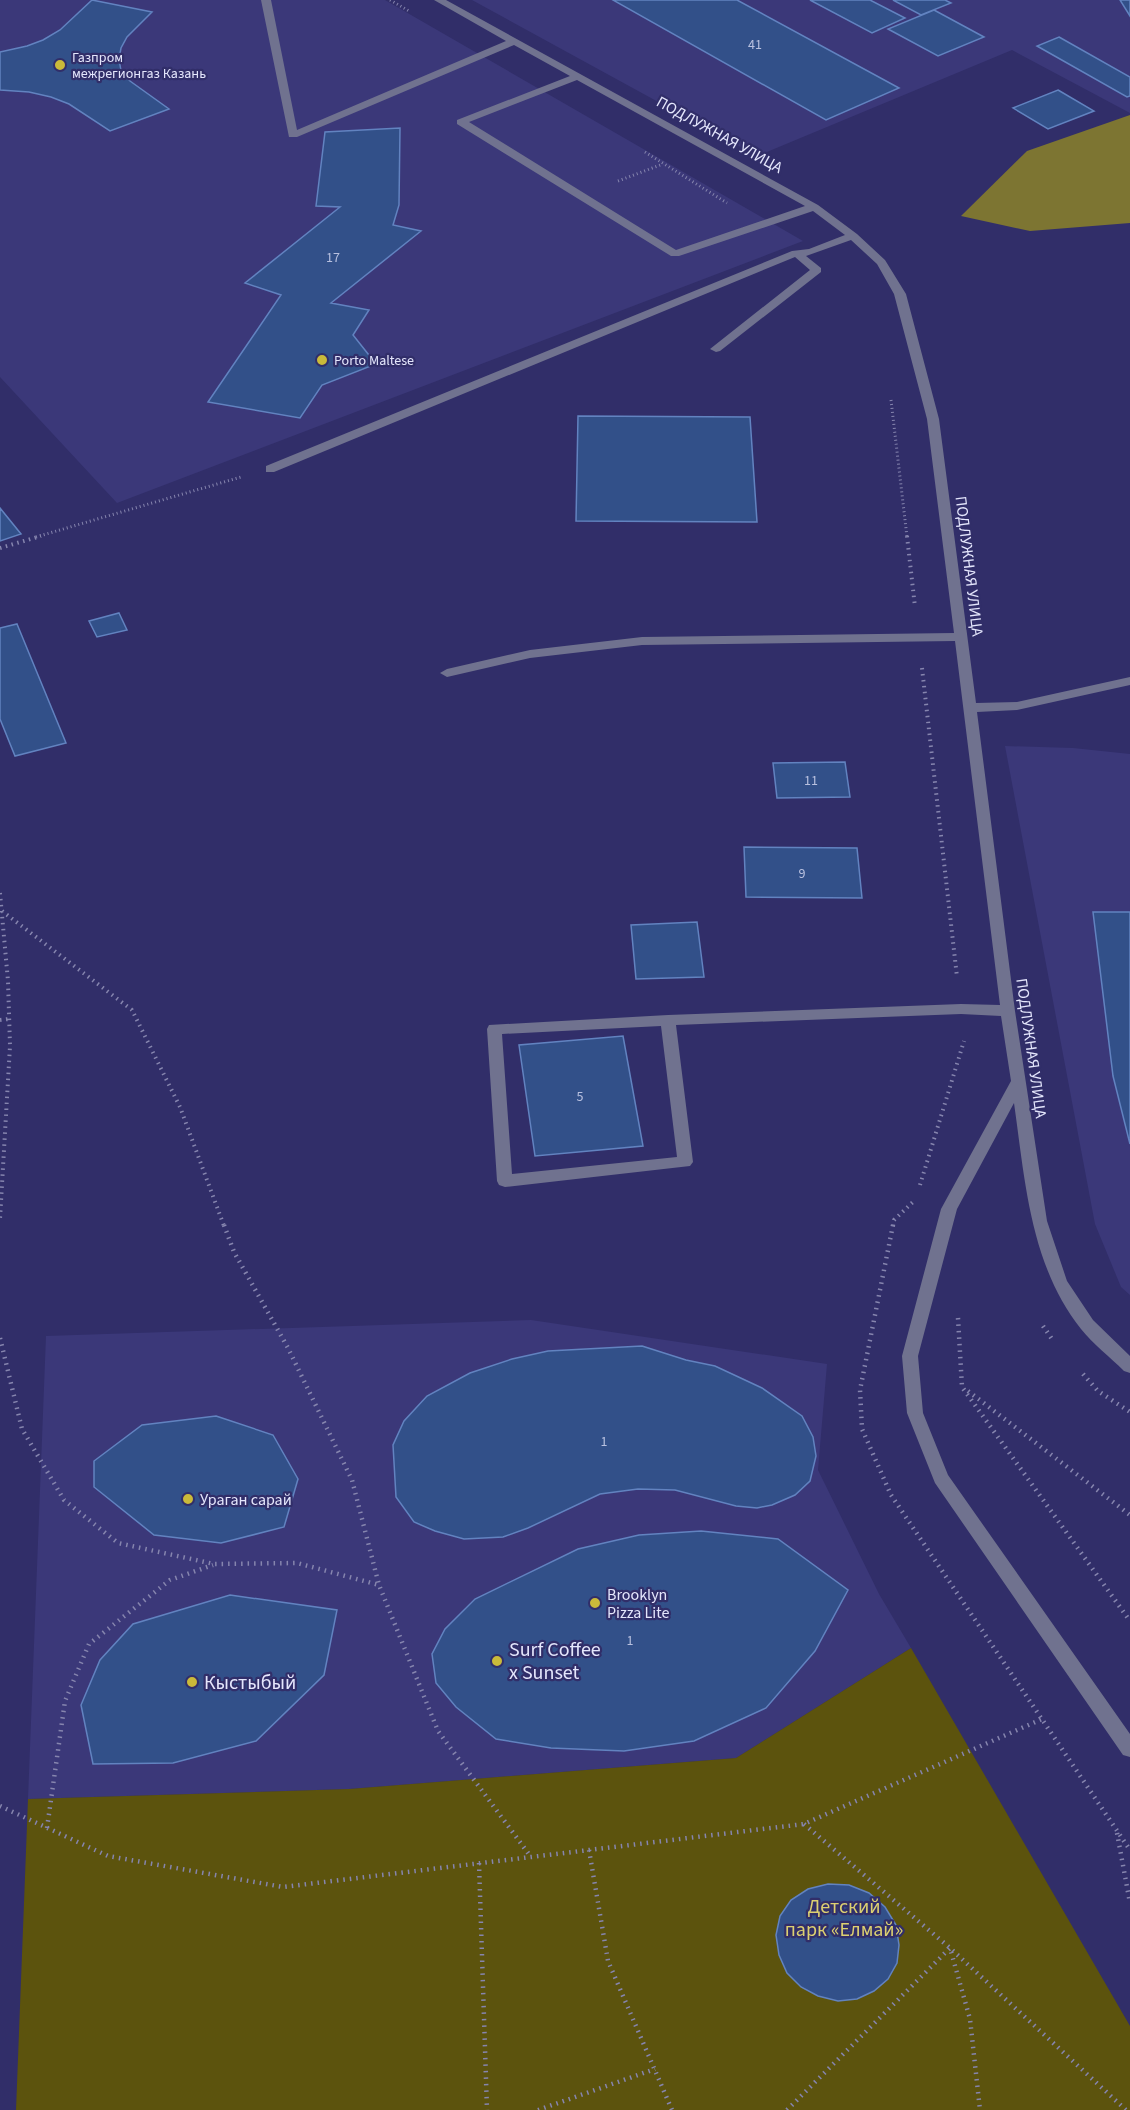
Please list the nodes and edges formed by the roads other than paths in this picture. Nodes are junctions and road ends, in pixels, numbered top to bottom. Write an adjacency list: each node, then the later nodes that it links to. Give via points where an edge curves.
1 (266, 0): 3 (street, via 293,135)
2 (439, 0): 3 (street, ПОДЛУЖНАЯ УЛИЦА)
3 (515, 41): 4 (street, ПОДЛУЖНАЯ УЛИЦА)
4 (579, 76): 5 (street, ПОДЛУЖНАЯ УЛИЦА); 5 (street, via 461,122 675,254)
5 (814, 207): 6 (street, ПОДЛУЖНАЯ УЛИЦА)
6 (853, 236): 7 (street, via 811,252); 10 (street, ПОДЛУЖНАЯ УЛИЦА, via 881,262 900,294 933,419)
7 (796, 253): 8 (street, via 817,270); 9 (street)
8 (716, 349)
9 (270, 469)
10 (961, 637): 11 (street, via 642,641 530,654); 13 (street, ПОДЛУЖНАЯ УЛИЦА)
11 (447, 673)
12 (1130, 681): 13 (street, via 1017,706)
13 (969, 708): 14 (street, ПОДЛУЖНАЯ УЛИЦА)
14 (1008, 1011): 15 (street, via 960,1009); 16 (street, ПОДЛУЖНАЯ УЛИЦА)
15 (668, 1020): 15 (street, via 494,1029 505,1181 685,1162)
16 (1018, 1081): 17 (street, ПОДЛУЖНАЯ УЛИЦА, via 1039,1221 1060,1283 1087,1325); 18 (street, via 949,1209 910,1356 915,1413 941,1478)
17 (1130, 1366)
18 (1130, 1749)

